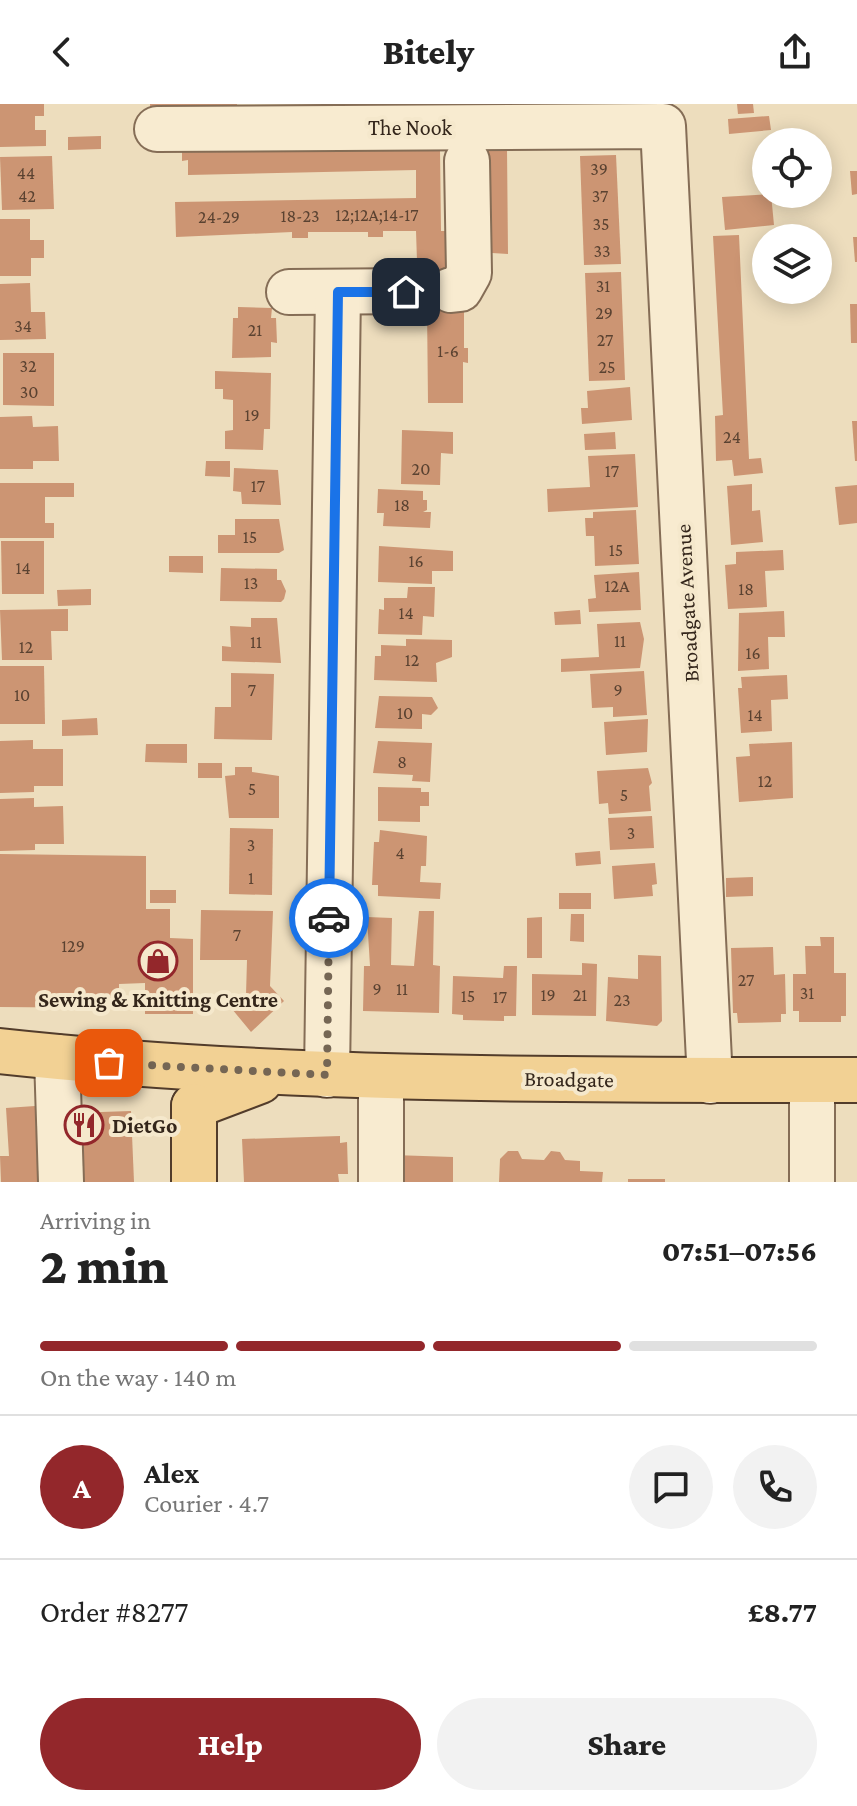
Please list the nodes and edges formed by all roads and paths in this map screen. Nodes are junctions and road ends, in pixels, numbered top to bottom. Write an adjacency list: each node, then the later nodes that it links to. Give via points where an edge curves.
1 (663, 126): 2 (street, The Nook); 14 (street, Broadgate Avenue)
2 (157, 129)
3 (467, 161): 5 (street, via 469,273 460,289)
4 (289, 292): 5 (street)
5 (338, 292): 10 (street)
6 (0, 1051): 7 (main road, Broadgate)
7 (57, 1057): 8 (main road, Broadgate); 16 (street)
8 (135, 1066): 9 (main road, Broadgate); 15 (main road)
9 (282, 1074): 10 (main road, Broadgate); 15 (main road)
10 (327, 1075): 11 (main road, Broadgate)
11 (381, 1076): 14 (main road, Broadgate); 18 (street)
12 (812, 1080): 13 (main road, Broadgate); 14 (main road, Broadgate); 19 (street)
13 (857, 1080)
14 (710, 1081)
15 (194, 1106): 17 (main road)
16 (61, 1182)
17 (194, 1182)
18 (381, 1182)
19 (812, 1182)

